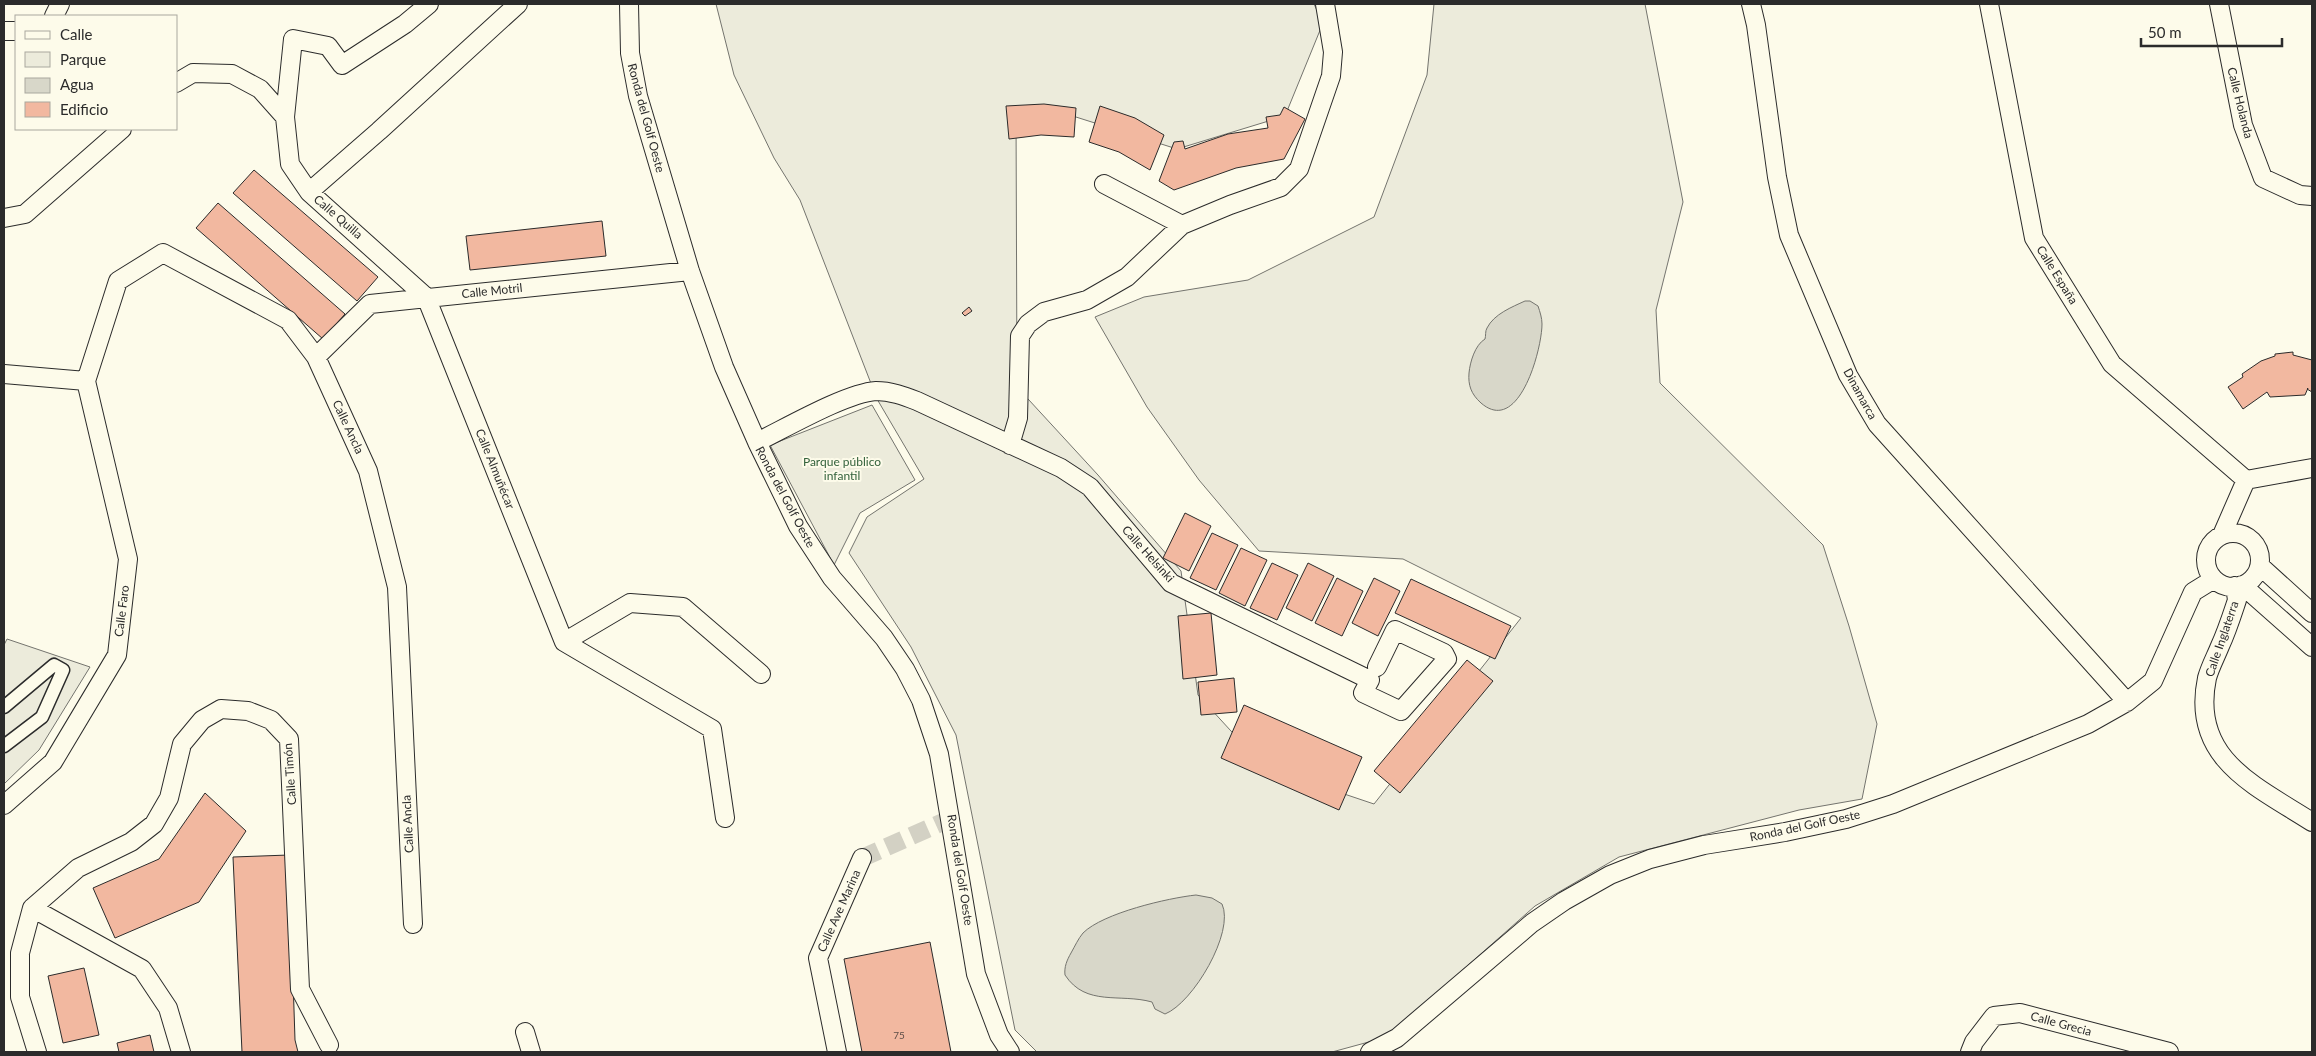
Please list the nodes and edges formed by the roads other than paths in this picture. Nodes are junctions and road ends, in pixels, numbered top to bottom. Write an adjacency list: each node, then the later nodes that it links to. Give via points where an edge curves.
1 (429, 4): 9 (street, Calle Quilla, via 405,24 342,65 328,46 293,39)
2 (518, 4): 12 (street)
3 (629, 4): 16 (street, Ronda del Golf Oeste, via 630,53 638,96)
4 (1324, 4): 15 (street, via 1333,52 1331,76 1299,169 1281,187)
5 (1751, 4): 34 (street, Dinamarca, via 1789,235 1848,376 1877,424)
6 (1989, 4): 24 (street, Calle España, via 2034,238 2112,364)
7 (2218, 4): 13 (street, Calle Holanda, via 2243,125 2263,178)
8 (178, 82): 9 (street, via 193,73 232,74 260,89)
9 (284, 117): 12 (street, Calle Quilla, via 290,164)
10 (121, 130): 14 (street, via 25,214)
11 (1104, 184): 15 (street)
12 (309, 192): 17 (street, Calle Quilla)
13 (2312, 196)
14 (4, 218)
15 (1182, 225): 22 (street, via 1127,277 1087,300 1044,312 1028,324 1020,336 1018,418)
16 (690, 271): 17 (street, Calle Motril); 21 (street, Ronda del Golf Oeste, via 724,367)
17 (426, 297): 18 (street, Calle Motril, via 370,304); 30 (street, Calle Almuñécar)
18 (316, 357): 20 (street, Calle Ancla, via 288,320 164,253 118,281); 42 (street, Calle Ancla, via 368,471 397,587)
19 (4, 374): 20 (street)
20 (86, 381): 37 (street, Calle Faro, via 128,559 116,655 53,762)
21 (757, 442): 22 (street, Calle Helsinki, via 856,394 877,391 917,401); 49 (street, Ronda del Golf Oeste, via 798,526 832,578 884,638 921,700 939,754 952,818 976,974 999,1035)
22 (1010, 445): 32 (street, Calle Helsinki, via 1061,468 1090,487 1170,583 1370,680 1363,693 1401,711 1446,659 1444,653 1395,630)
23 (2312, 468): 24 (street)
24 (2246, 480): 25 (street)
25 (2222, 535): 26 (street, via 2247,536 2258,549); 27 (street, via 2214,540 2206,557)
26 (2260, 566): 28 (street, via 2253,578); 29 (street)
27 (2214, 579): 28 (street, via 2227,586); 34 (street, Ronda del Golf Oeste, via 2193,592 2154,681)
28 (2238, 586): 31 (street); 39 (street, Calle Inglaterra, via 2237,600 2208,676 2204,697 2211,737 2231,768)
29 (2312, 613)
30 (564, 642): 33 (street, via 630,603 683,607); 38 (street, via 712,729)
31 (2312, 648)
32 (1377, 668)
33 (761, 674)
34 (2128, 702): 50 (street, Ronda del Golf Oeste, via 2088,724 1893,804 1846,819 1659,856 1610,875 1532,923 1397,1038)
35 (4, 707): 36 (street, via 54,665 63,670 42,717)
36 (4, 746)
37 (4, 805)
38 (725, 818)
39 (2312, 822)
40 (862, 858): 48 (street, Calle Ave Marina, via 818,958)
41 (32, 908): 44 (street, Calle Timón, via 78,868 132,842 154,824 169,798 182,744 202,720 221,709 248,711 270,720 289,739 300,989); 45 (street, via 20,953 20,997); 46 (street, via 142,969 168,1008)
42 (413, 924)
43 (525, 1032): 47 (street)
44 (329, 1045)
45 (37, 1052)
46 (181, 1052)
47 (531, 1052)
48 (836, 1052)
49 (1010, 1052)
50 (1370, 1052)
51 (1970, 1052): 52 (street, Calle Grecia, via 1994,1016 2020,1013)
52 (2169, 1052)

